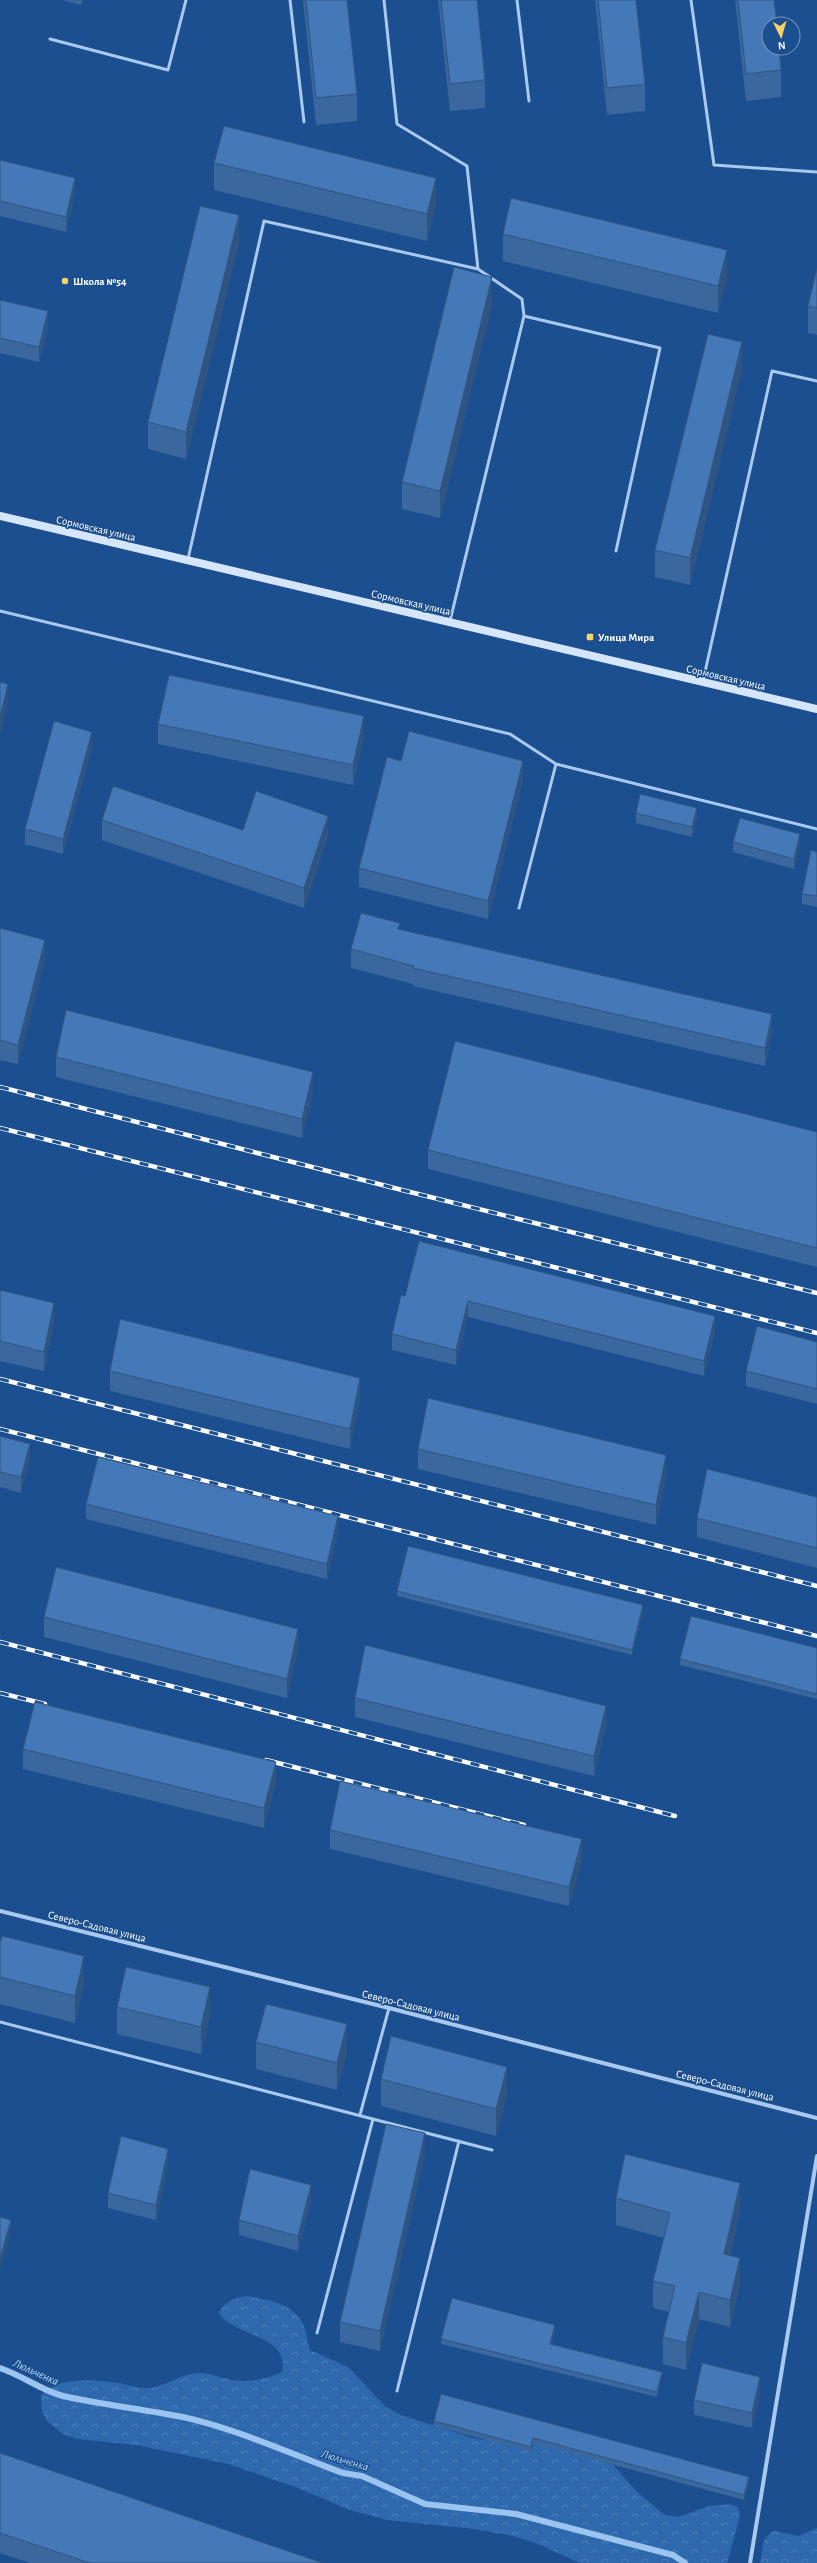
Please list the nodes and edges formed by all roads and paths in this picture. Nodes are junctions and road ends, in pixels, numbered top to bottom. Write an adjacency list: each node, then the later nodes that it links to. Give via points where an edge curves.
1 (186, 0): 6 (lane, via 168,70)
2 (290, 0): 8 (lane)
3 (384, 0): 10 (lane, via 397,124 467,166)
4 (517, 0): 7 (lane)
5 (691, 0): 9 (lane, via 714,165)
6 (50, 39)
7 (529, 101)
8 (304, 122)
9 (817, 172)
10 (478, 269): 11 (lane, via 522,299); 15 (lane, via 264,221)
11 (524, 316): 14 (lane, via 660,348); 17 (lane)
12 (817, 381): 18 (lane, via 772,371)
13 (0, 516): 15 (street, Сормовская улица)
14 (616, 551)
15 (187, 561): 17 (street, Сормовская улица)
16 (0, 611): 20 (lane, via 510,734)
17 (450, 623): 18 (street, Сормовская улица)
18 (703, 682): 19 (street, Сормовская улица)
19 (817, 709)
20 (556, 764): 21 (lane); 22 (lane)
21 (817, 829)
22 (519, 908)
23 (0, 1912): 24 (street, Северо-Садовая улица)
24 (389, 2008): 26 (lane); 28 (street, Северо-Садовая улица)
25 (0, 2022): 26 (lane)
26 (360, 2115): 27 (lane)
27 (373, 2118): 29 (lane); 32 (lane)
28 (817, 2118)
29 (458, 2141): 30 (lane); 33 (lane)
30 (492, 2150)
31 (817, 2156): 34 (street)
32 (317, 2332)
33 (397, 2391)
34 (750, 2563)

